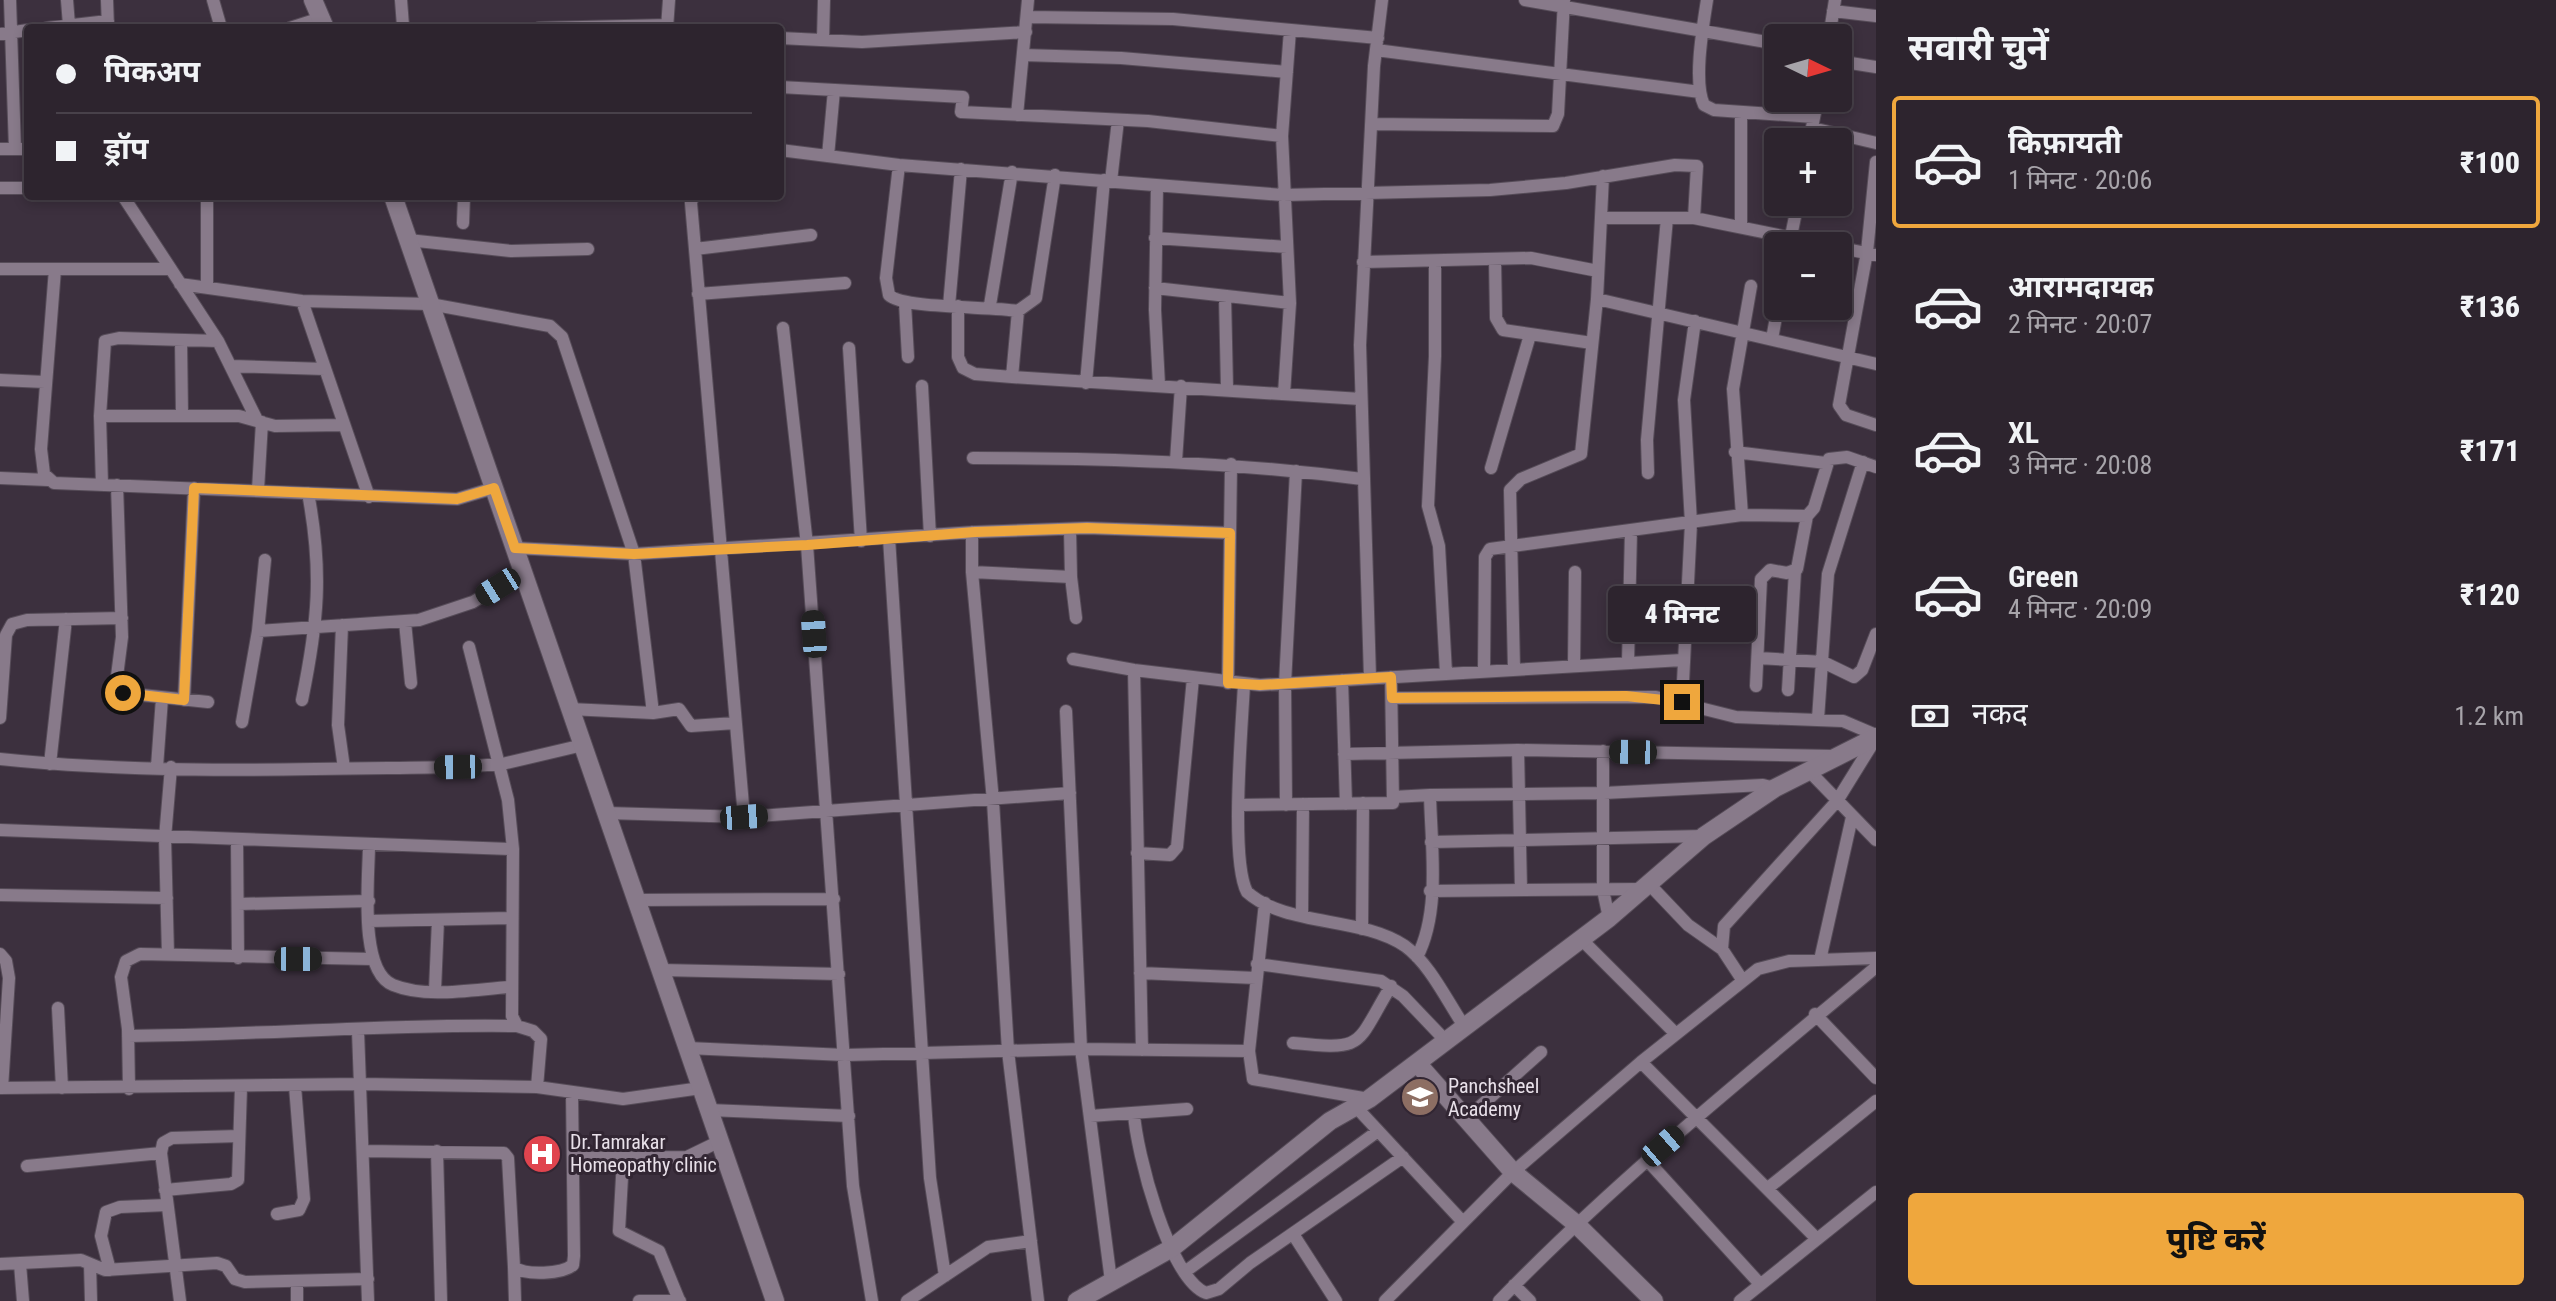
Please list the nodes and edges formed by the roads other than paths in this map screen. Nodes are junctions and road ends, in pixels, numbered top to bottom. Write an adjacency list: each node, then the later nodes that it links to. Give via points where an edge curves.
1 (10, 0): 26 (street)
2 (67, 0): 17 (street)
3 (107, 0): 18 (street)
4 (213, 0): 19 (street)
5 (401, 0): 21 (street)
6 (669, 0): 22 (street)
7 (824, 0): 28 (street)
8 (1028, 0): 16 (street)
9 (1382, 0): 30 (street)
10 (1525, 0): 12 (street)
11 (1707, 0): 24 (street)
12 (1563, 4): 24 (street); 35 (street)
13 (1834, 6): 15 (street)
14 (320, 15): 20 (street)
15 (1876, 16)
16 (1027, 17): 23 (street, via 1173,19); 25 (street)
17 (69, 24)
18 (108, 24)
19 (220, 24)
20 (299, 24)
21 (403, 24)
22 (667, 24)
23 (1290, 30): 30 (street); 34 (street)
24 (1702, 31): 29 (street); 38 (street)
25 (1026, 32): 28 (street); 31 (street)
26 (6, 33): 49 (street)
27 (784, 38): 28 (street)
28 (823, 40)
29 (1764, 42)
30 (1377, 44): 35 (street); 44 (street)
31 (1023, 55): 34 (street); 41 (street)
32 (1852, 63): 33 (street)
33 (1876, 67)
34 (1287, 72): 46 (street)
35 (1559, 75): 38 (street); 44 (street, via 1556,121 1550,127)
36 (784, 87): 37 (street)
37 (834, 90): 41 (street, via 963,97 961,112); 51 (street)
38 (1700, 92): 39 (street, via 1708,109)
39 (1741, 112): 43 (street); 73 (street)
40 (1815, 112): 43 (street)
41 (1017, 115): 42 (street)
42 (1118, 120): 46 (street); 58 (street)
43 (1813, 122): 45 (street); 47 (street)
44 (1371, 124): 63 (street)
45 (1812, 128)
46 (1282, 136): 62 (street)
47 (1876, 143)
48 (0, 149): 49 (street)
49 (22, 149)
50 (784, 150): 51 (street)
51 (828, 156): 53 (street)
52 (1876, 162): 82 (street)
53 (899, 165): 54 (street); 99 (street, via 886,278 889,295)
54 (961, 169): 55 (street); 103 (street)
55 (1012, 172): 56 (street); 102 (street)
56 (1055, 175): 58 (street); 104 (street, via 1036,298)
57 (1603, 176): 63 (street, via 1490,190); 69 (street); 71 (street, via 1697,166)
58 (1107, 181): 59 (street); 124 (street)
59 (1157, 186): 62 (street); 76 (street)
60 (0, 188): 61 (street)
61 (24, 188)
62 (1283, 195): 63 (street); 78 (street)
63 (1366, 195): 84 (street)
64 (126, 200): 88 (street)
65 (207, 200): 93 (street)
66 (394, 200): 77 (street)
67 (464, 200): 72 (street)
68 (693, 200): 80 (street)
69 (1601, 218): 70 (street); 89 (street)
70 (1667, 218): 71 (street); 105 (street)
71 (1694, 218): 73 (street)
72 (463, 223)
73 (1741, 226): 74 (street)
74 (1764, 233)
75 (811, 235): 80 (street)
76 (1155, 238): 78 (street); 94 (street)
77 (408, 240): 79 (street, via 511,251); 101 (street)
78 (1287, 247): 100 (street)
79 (588, 249)
80 (695, 249): 95 (street)
81 (1852, 251): 82 (street)
82 (1872, 254): 116 (street)
83 (1495, 259): 85 (street); 89 (street, via 1531,258); 110 (street, via 1499,325 1509,333)
84 (1363, 262): 85 (street); 130 (street)
85 (1435, 262): 195 (street, via 1427,483 1439,546)
86 (0, 269): 87 (street)
87 (55, 269): 88 (street); 123 (street)
88 (170, 269): 91 (street)
89 (1598, 271): 97 (street)
90 (845, 283): 95 (street)
91 (180, 284): 93 (street); 113 (street)
92 (1751, 286): 109 (street)
93 (207, 288): 98 (street)
94 (1155, 288): 96 (street); 125 (street)
95 (698, 294): 168 (street)
96 (1225, 296): 100 (street); 128 (street)
97 (1597, 299): 105 (street); 114 (street)
98 (302, 301): 101 (street); 120 (street)
99 (905, 303): 103 (street); 117 (street)
100 (1290, 303): 129 (street)
101 (430, 304): 151 (street); 169 (street, via 550,326 562,337)
102 (990, 305): 103 (street); 104 (street)
103 (954, 306): 121 (street, via 963,368)
104 (1018, 311): 121 (street)
105 (1661, 314): 107 (street); 144 (street)
106 (1775, 320): 111 (street)
107 (1695, 321): 109 (street); 157 (street, via 1684,400)
108 (783, 328): 165 (street)
109 (1741, 332): 111 (street); 136 (street, via 1733,389)
110 (1530, 335): 114 (street); 142 (street)
111 (1772, 339): 116 (street)
112 (181, 340): 113 (street); 131 (street, via 105,341); 132 (street)
113 (218, 341): 119 (street)
114 (1592, 343): 167 (street, via 1581,454 1521,479 1510,490)
115 (849, 348): 164 (street)
116 (1846, 356): 118 (street); 135 (street, via 1841,410)
117 (908, 357)
118 (1876, 364)
119 (232, 366): 120 (street); 133 (street)
120 (325, 369): 134 (street)
121 (1012, 377): 124 (street)
122 (0, 380): 123 (street)
123 (45, 382): 147 (street, via 41,464)
124 (1086, 383): 125 (street)
125 (1159, 385): 127 (street)
126 (922, 386): 162 (street)
127 (1181, 386): 128 (street); 138 (street)
128 (1227, 388): 129 (street)
129 (1284, 394): 130 (street)
130 (1361, 399): 146 (street)
131 (100, 416): 132 (street); 148 (street)
132 (182, 416): 133 (street)
133 (259, 420): 134 (street, via 275,426); 152 (street)
134 (344, 425): 154 (street)
135 (1876, 425)
136 (1735, 452): 139 (street); 155 (street)
137 (973, 458): 138 (street)
138 (1176, 461): 140 (street)
139 (1826, 463): 141 (street, via 1839,456); 156 (street)
140 (1231, 464): 143 (street); 161 (street)
141 (1870, 465): 189 (street, via 1828,574)
142 (1491, 468)
143 (1296, 471): 146 (street); 203 (street)
144 (1648, 473)
145 (0, 478): 147 (street)
146 (1362, 479): 198 (street)
147 (48, 480): 148 (street)
148 (102, 485): 149 (street)
149 (117, 485): 150 (street); 176 (street)
150 (194, 488): 152 (street); 208 (street)
151 (494, 488): 154 (street, via 457,499); 166 (street)
152 (258, 490): 153 (street)
153 (308, 493): 154 (street); 180 (street, via 318,552)
154 (369, 497)
155 (1742, 515): 156 (street); 157 (street)
156 (1807, 516): 173 (street)
157 (1691, 523): 159 (street); 187 (street)
158 (1070, 529): 160 (street); 161 (street); 175 (street)
159 (1631, 530): 167 (street); 190 (street)
160 (977, 532): 162 (street); 172 (street)
161 (1230, 533): 201 (street)
162 (930, 536): 163 (street)
163 (889, 538): 164 (street); 246 (street)
164 (861, 541): 165 (street)
165 (807, 545): 168 (street); 247 (street)
166 (515, 548): 169 (street); 171 (street)
167 (1510, 548): 192 (street); 194 (street, via 1490,549 1485,557)
168 (719, 550): 169 (street); 218 (street)
169 (634, 554): 214 (street)
170 (265, 560): 182 (street)
171 (523, 571): 179 (street, via 473,602); 212 (street)
172 (976, 571): 175 (street); 239 (street)
173 (1795, 571): 185 (street, via 1770,570 1761,579); 188 (street)
174 (1575, 572): 191 (street)
175 (1071, 577): 177 (street)
176 (122, 618): 178 (street); 206 (street, via 120,690)
177 (1076, 618)
178 (66, 619): 215 (street, via 27,620 9,628); 227 (street)
179 (405, 622): 181 (street); 200 (street)
180 (317, 625): 181 (street); 182 (street); 209 (street)
181 (342, 625): 231 (street, via 338,725)
182 (258, 631): 217 (street)
183 (1876, 634): 189 (street, via 1857,676)
184 (469, 647): 228 (street)
185 (1758, 658): 188 (street); 204 (street)
186 (1073, 659): 193 (street)
187 (1682, 660): 190 (street); 211 (street)
188 (1789, 660): 189 (street); 205 (street)
189 (1823, 662): 216 (street)
190 (1628, 663): 191 (street)
191 (1574, 666): 192 (street)
192 (1514, 669): 194 (street)
193 (1134, 670): 197 (street); 261 (street)
194 (1484, 670): 195 (street)
195 (1446, 673): 196 (street)
196 (1391, 677): 198 (street); 207 (street)
197 (1193, 678): 201 (street); 261 (street, via 1177,847 1170,855)
198 (1370, 678): 199 (street)
199 (1342, 680): 203 (street); 224 (street)
200 (411, 683)
201 (1228, 683): 202 (street)
202 (1244, 684): 203 (street); 244 (street)
203 (1285, 684): 245 (street)
204 (1756, 686)
205 (1788, 690)
206 (162, 698): 208 (street); 229 (street)
207 (1392, 698): 211 (street, via 1626,696); 223 (street)
208 (184, 700): 210 (street)
209 (302, 700)
210 (208, 702)
211 (1682, 702): 216 (street, via 1736,717)
212 (570, 709): 214 (street); 220 (street)
213 (1066, 711): 234 (street)
214 (653, 713): 218 (street, via 679,709 695,726)
215 (0, 718)
216 (1818, 719): 219 (street, via 1853,724)
217 (242, 722)
218 (735, 723): 249 (street)
219 (1876, 737): 225 (street); 240 (street)
220 (583, 745): 228 (street); 248 (street)
221 (1518, 750): 222 (street); 223 (street); 235 (street)
222 (1603, 751): 225 (street); 236 (street)
223 (1392, 752): 224 (street); 238 (street)
224 (1344, 754): 243 (street)
225 (1844, 756): 232 (street)
226 (0, 759): 227 (street)
227 (50, 764): 229 (street)
228 (502, 764): 231 (street); 260 (street)
229 (157, 767): 230 (street)
230 (171, 767): 231 (street); 253 (street)
231 (344, 768)
232 (1810, 772): 233 (street); 240 (street)
233 (1775, 788): 236 (street); 252 (street)
234 (1070, 793): 239 (street); 306 (street)
235 (1519, 793): 236 (street); 237 (street); 255 (street)
236 (1604, 793): 256 (street)
237 (1430, 795): 238 (street); 258 (street)
238 (1393, 797): 241 (street, via 1393,803)
239 (993, 801): 246 (street); 308 (street)
240 (1837, 801): 250 (street); 280 (street, via 1724,926)
241 (1363, 803): 243 (street); 278 (street)
242 (1303, 804): 243 (street); 245 (street); 273 (street)
243 (1346, 804)
244 (1239, 805): 245 (street); 271 (street, via 1243,885)
245 (1286, 805)
246 (906, 807): 247 (street); 311 (street)
247 (827, 812): 249 (street); 268 (street)
248 (607, 813): 249 (street); 269 (street)
249 (744, 817)
250 (1852, 817): 257 (street); 286 (street)
251 (0, 830): 253 (street)
252 (1704, 836): 256 (street); 262 (street)
253 (165, 838): 254 (street); 267 (street)
254 (237, 840): 259 (street); 272 (street)
255 (1520, 840): 256 (street); 258 (street); 263 (street)
256 (1604, 840): 264 (street)
257 (1876, 840)
258 (1431, 842): 265 (street)
259 (369, 844): 260 (street); 270 (street)
260 (513, 849): 274 (street)
261 (1137, 855): 290 (street)
262 (1646, 887): 264 (street); 275 (street); 280 (street)
263 (1521, 890): 264 (street); 265 (street)
264 (1603, 890): 275 (street)
265 (1430, 891): 283 (street, via 1426,938)
266 (0, 895): 267 (street)
267 (167, 898): 282 (street)
268 (834, 899): 269 (street); 291 (street)
269 (637, 900): 288 (street)
270 (369, 901): 272 (street); 277 (street)
271 (1265, 903): 273 (street); 289 (street)
272 (238, 904): 284 (street)
273 (1302, 915): 278 (street)
274 (512, 918): 276 (street); 294 (street)
275 (1609, 918): 279 (street)
276 (438, 920): 277 (street); 295 (street)
277 (369, 921): 285 (street)
278 (1362, 929): 283 (street, via 1403,945)
279 (1580, 938): 299 (street); 301 (street)
280 (1722, 949): 292 (street)
281 (0, 954): 320 (street, via 9,978)
282 (168, 955): 284 (street); 302 (street, via 140,954 122,967)
283 (1417, 957): 299 (street)
284 (238, 958): 285 (street)
285 (372, 959): 295 (street, via 390,984)
286 (1820, 960): 287 (street); 292 (street, via 1774,963)
287 (1875, 968): 297 (street)
288 (661, 970): 291 (street); 305 (street)
289 (1256, 971): 290 (street); 293 (street, via 1364,976); 309 (street)
290 (1140, 973): 307 (street)
291 (839, 974): 312 (street)
292 (1743, 981): 301 (street)
293 (1391, 986): 303 (street); 304 (street, via 1355,1043)
294 (511, 987): 295 (street); 298 (street)
295 (435, 990)
296 (58, 1008): 321 (street)
297 (1815, 1014): 315 (street); 332 (street)
298 (517, 1026): 300 (street, via 412,1024); 319 (street, via 541,1039)
299 (1464, 1026): 303 (street)
300 (358, 1031): 302 (street); 316 (street)
301 (1676, 1034): 313 (street)
302 (128, 1036): 323 (street)
303 (1445, 1040): 314 (street)
304 (1293, 1043)
305 (688, 1048): 312 (street); 322 (street)
306 (1081, 1049): 307 (street); 308 (street); 331 (street)
307 (1142, 1050): 309 (street)
308 (1008, 1051): 311 (street); 355 (street)
309 (1249, 1051): 326 (street, via 1253,1079)
310 (1541, 1052): 333 (street)
311 (922, 1053): 312 (street); 364 (street, via 930,1178)
312 (845, 1055): 330 (street)
313 (1641, 1062): 332 (street); 345 (street)
314 (1417, 1063): 326 (street); 333 (street)
315 (1876, 1078)
316 (361, 1084): 317 (street); 319 (street); 337 (street)
317 (295, 1086): 318 (street); 350 (street, via 304,1199 299,1210)
318 (241, 1087): 323 (street); 335 (street)
319 (537, 1087): 324 (street)
320 (1, 1088): 321 (street)
321 (62, 1088): 323 (street)
322 (701, 1088): 324 (street, via 623,1099); 328 (street)
323 (129, 1089)
324 (572, 1092): 341 (street)
325 (1876, 1101): 346 (street)
326 (1362, 1103): 334 (street); 356 (street, via 1330,1121)
327 (1187, 1109): 329 (street)
328 (709, 1110): 330 (street); 336 (street)
329 (1134, 1113): 331 (street); 356 (street, via 1147,1187)
330 (849, 1116): 382 (street, via 853,1186)
331 (1090, 1116): 367 (street)
332 (1696, 1117): 343 (street); 346 (street)
333 (1466, 1119): 345 (street)
334 (1378, 1131): 340 (street); 363 (street)
335 (239, 1136): 339 (street, via 172,1138 163,1143); 347 (street, via 236,1182)
336 (720, 1141): 342 (street, via 687,1157); 381 (street)
337 (365, 1151): 338 (street); 365 (street)
338 (437, 1151): 361 (street, via 502,1152 508,1158); 378 (street)
339 (161, 1153): 344 (street); 347 (street)
340 (1403, 1157): 351 (street); 353 (street)
341 (573, 1158): 342 (street); 361 (street, via 573,1265 567,1270 525,1272)
342 (623, 1159): 372 (street, via 619,1231 659,1251)
343 (1647, 1160): 352 (street); 368 (street)
344 (27, 1166)
345 (1513, 1172): 351 (street); 352 (street)
346 (1768, 1188): 354 (street)
347 (165, 1190): 349 (street)
348 (1873, 1199): 354 (street)
349 (167, 1205): 360 (street); 362 (street, via 106,1212 101,1236)
350 (277, 1214)
351 (1463, 1222): 387 (street)
352 (1575, 1223): 369 (street); 390 (street)
353 (1293, 1234): 370 (street); 386 (street)
354 (1816, 1238): 368 (street)
355 (1031, 1241): 364 (street, via 988,1247); 384 (street)
356 (1172, 1248): 363 (street); 367 (street)
357 (0, 1264): 358 (street)
358 (20, 1264): 359 (street); 373 (street)
359 (90, 1264): 362 (street); 374 (street)
360 (174, 1266): 362 (street); 366 (street, via 217,1263 239,1281); 375 (street)
361 (514, 1267): 379 (street)
362 (110, 1270)
363 (1186, 1271): 370 (street, via 1201,1292)
364 (945, 1276): 383 (street)
365 (368, 1279): 366 (street); 377 (street)
366 (297, 1281): 376 (street)
367 (1111, 1281): 371 (street)
368 (1760, 1284): 391 (street)
369 (1514, 1285): 388 (street); 389 (street)
370 (1219, 1289): 385 (street)
371 (1089, 1298)
372 (680, 1300): 380 (street)
373 (23, 1301)
374 (91, 1301)
375 (180, 1301)
376 (297, 1301)
377 (368, 1301)
378 (441, 1301)
379 (515, 1301)
380 (639, 1301)
381 (775, 1301)
382 (872, 1301)
383 (907, 1301)
384 (1038, 1301)
385 (1229, 1301)
386 (1336, 1301)
387 (1385, 1301)
388 (1499, 1301)
389 (1530, 1301)
390 (1654, 1301)
391 (1740, 1301)

